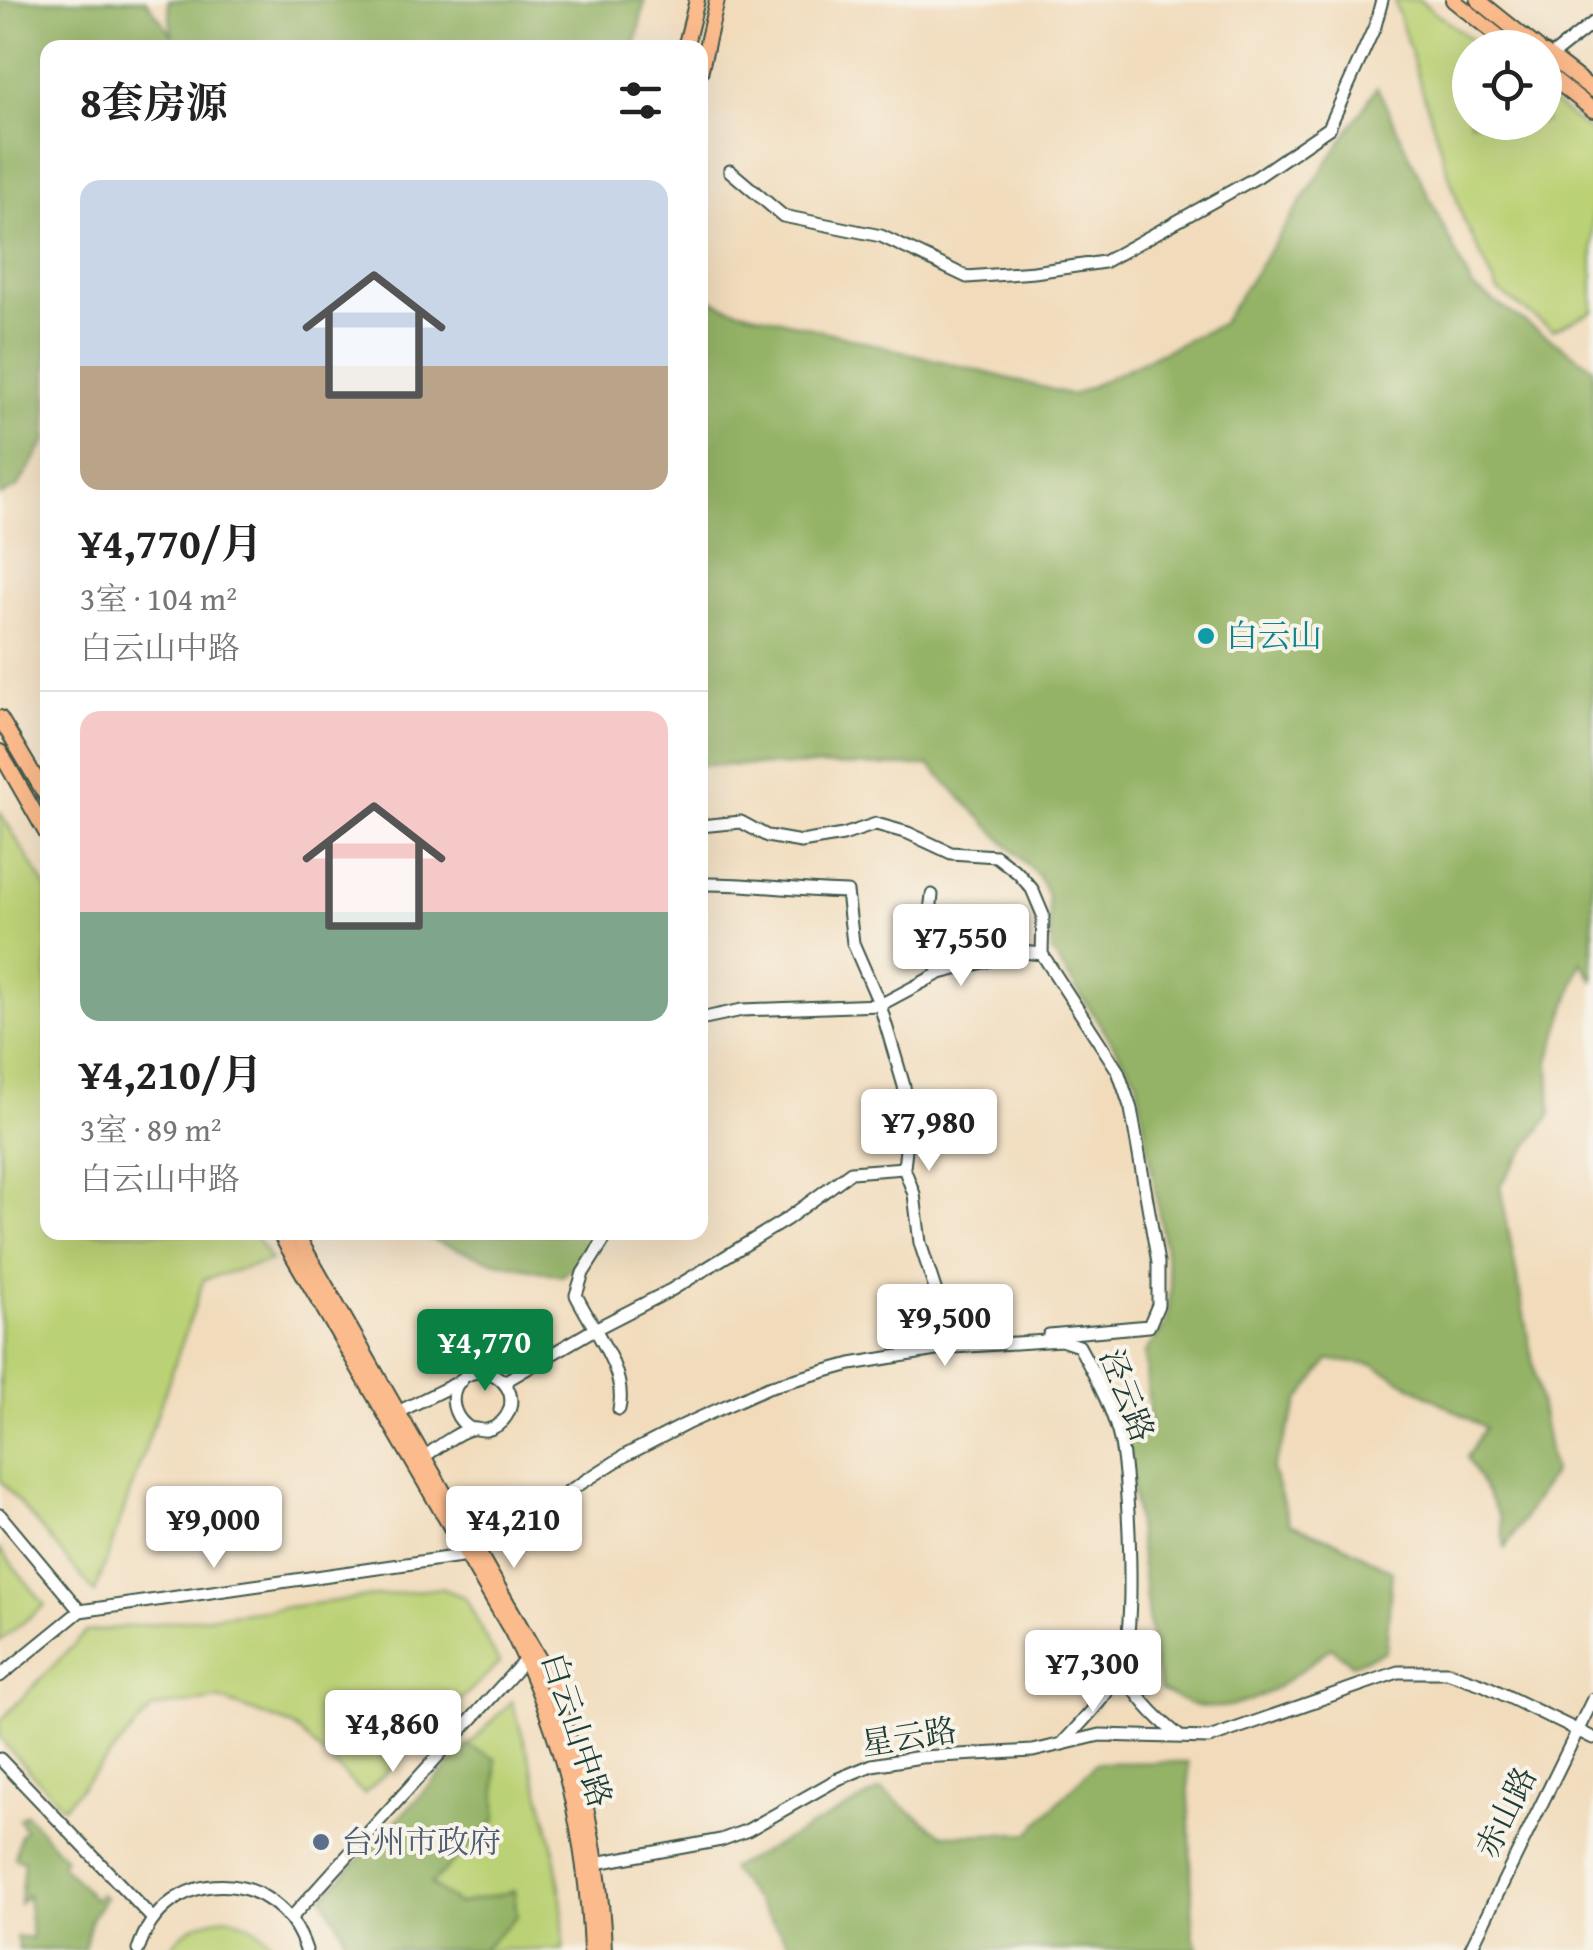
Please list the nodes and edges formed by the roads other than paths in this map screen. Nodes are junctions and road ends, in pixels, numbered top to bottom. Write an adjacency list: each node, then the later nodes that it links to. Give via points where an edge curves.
1 (698, 0): 9 (main road)
2 (717, 0): 10 (main road)
3 (1382, 0): 16 (street, via 1329,128 1257,177 1104,262 967,277 881,236 783,216)
4 (1453, 0): 7 (main road)
5 (1478, 0): 8 (main road)
6 (1593, 23): 11 (street)
7 (1490, 30)
8 (1516, 30)
9 (686, 40)
10 (708, 40)
11 (1562, 41)
12 (1562, 66): 14 (main road)
13 (1562, 85): 15 (main road)
14 (1593, 90)
15 (1593, 110)
16 (730, 170)
17 (0, 718): 19 (main road)
18 (0, 752): 20 (main road)
19 (40, 786)
20 (40, 822)
21 (708, 825): 24 (street, via 740,822 801,842 876,824 951,852 996,856 1032,889 1043,915)
22 (708, 884): 26 (street, via 847,892 852,943)
23 (932, 894): 25 (street, via 926,946)
24 (1042, 954): 25 (street, via 1023,952); 33 (street, via 1118,1071 1131,1109 1158,1262 1158,1305 1150,1326)
25 (940, 973): 26 (street)
26 (880, 1005): 27 (street); 28 (street, via 904,1086)
27 (708, 1017)
28 (904, 1168): 32 (street, via 851,1172 688,1280); 33 (street, via 920,1243)
29 (284, 1240): 41 (main road, 白云山中路)
30 (300, 1240): 37 (main road, 白云山中路)
31 (604, 1240): 32 (street, via 576,1295)
32 (593, 1330): 35 (street); 36 (street, via 616,1370 623,1394)
33 (954, 1343): 41 (street, 泾云路, via 768,1387 626,1455); 44 (street, 泾云路, via 1061,1340 1078,1346 1096,1377 1120,1440 1125,1476 1129,1585)
34 (460, 1381): 35 (street, via 488,1372); 37 (street); 38 (street, via 453,1408)
35 (504, 1382): 38 (street, via 511,1400 506,1418 490,1429)
36 (619, 1409)
37 (398, 1412): 39 (main road, 白云山中路)
38 (471, 1428): 39 (street)
39 (424, 1457): 41 (main road, 白云山中路)
40 (0, 1516): 42 (street)
41 (472, 1553): 42 (street); 43 (main road, 白云山中路); 52 (main road, 白云山中路, via 552,1680 571,1739)
42 (80, 1612): 45 (street)
43 (526, 1659): 52 (main road, 白云山中路, via 562,1752); 53 (street)
44 (1121, 1667): 48 (street, via 1156,1718); 50 (street, 泾云路)
45 (0, 1676)
46 (1593, 1699): 47 (street, 赤山路)
47 (1576, 1729): 48 (street, 星云路, via 1447,1672 1398,1672 1208,1738); 49 (street, 星云路); 59 (street, 赤山路)
48 (1180, 1737): 50 (street, 星云路, via 1100,1735)
49 (1593, 1738)
50 (1062, 1744): 52 (street, 星云路, via 872,1765 721,1840)
51 (0, 1759): 54 (street)
52 (591, 1864): 57 (main road, 白云山中路); 58 (main road, 白云山中路)
53 (290, 1918): 54 (street, via 267,1897 221,1885 190,1891); 56 (street)
54 (153, 1920): 55 (street)
55 (138, 1950)
56 (306, 1950)
57 (591, 1950)
58 (604, 1950)
59 (1470, 1950)

